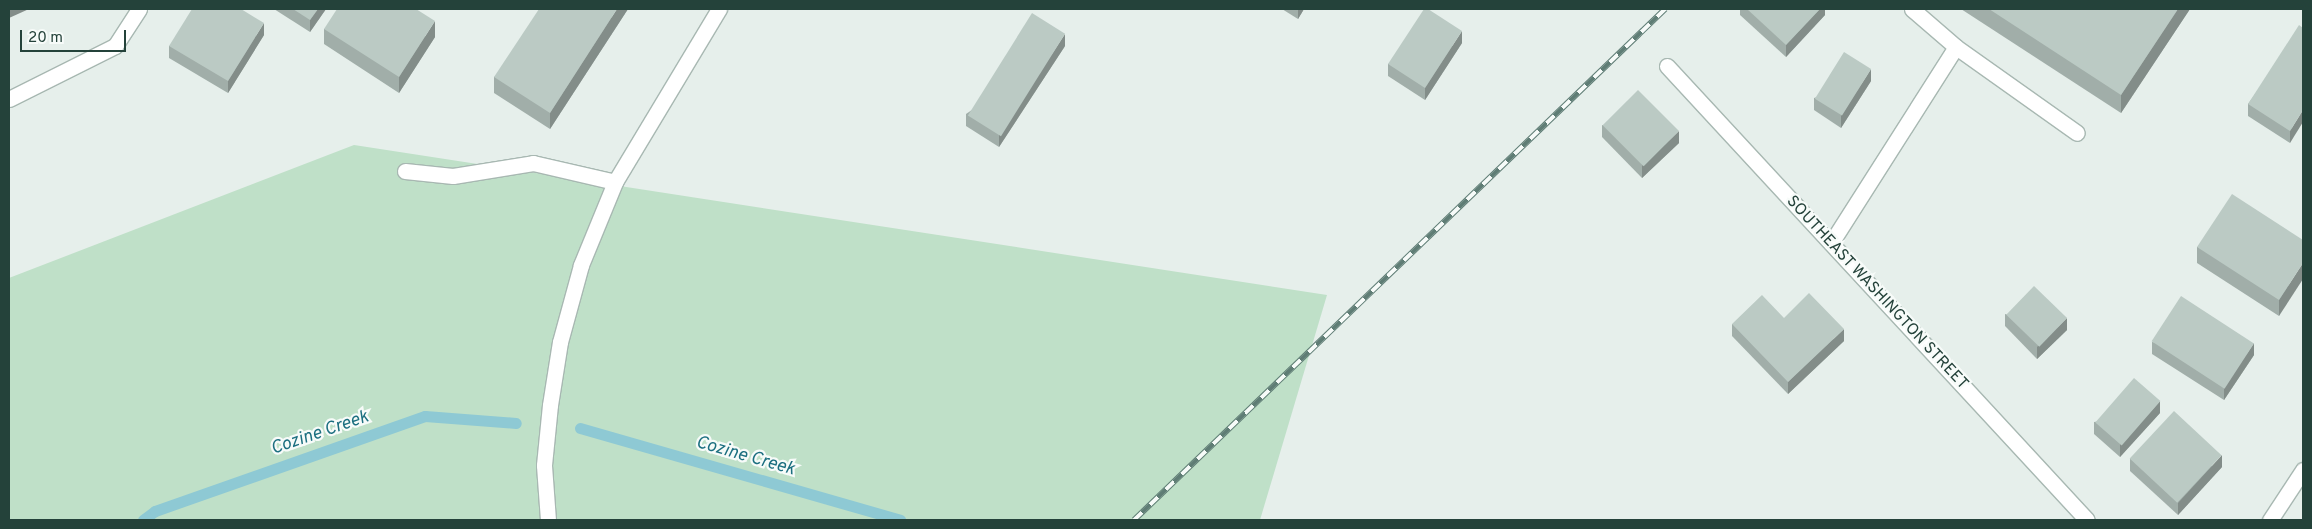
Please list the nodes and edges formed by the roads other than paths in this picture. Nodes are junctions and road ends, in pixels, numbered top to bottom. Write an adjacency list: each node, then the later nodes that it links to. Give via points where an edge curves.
1 (139, 9): 6 (street, via 115,46)
2 (719, 9): 9 (street)
3 (1912, 9): 4 (street)
4 (1956, 47): 7 (street); 10 (street)
5 (1667, 66): 10 (street, SOUTHEAST WASHINGTON STREET)
6 (9, 99)
7 (2077, 133)
8 (405, 171): 9 (street, via 453,176 533,164)
9 (615, 182): 12 (street, via 581,264 560,342 544,465)
10 (1831, 243): 13 (street, SOUTHEAST WASHINGTON STREET)
11 (2303, 470): 14 (street)
12 (548, 520)
13 (2087, 520)
14 (2270, 520)

